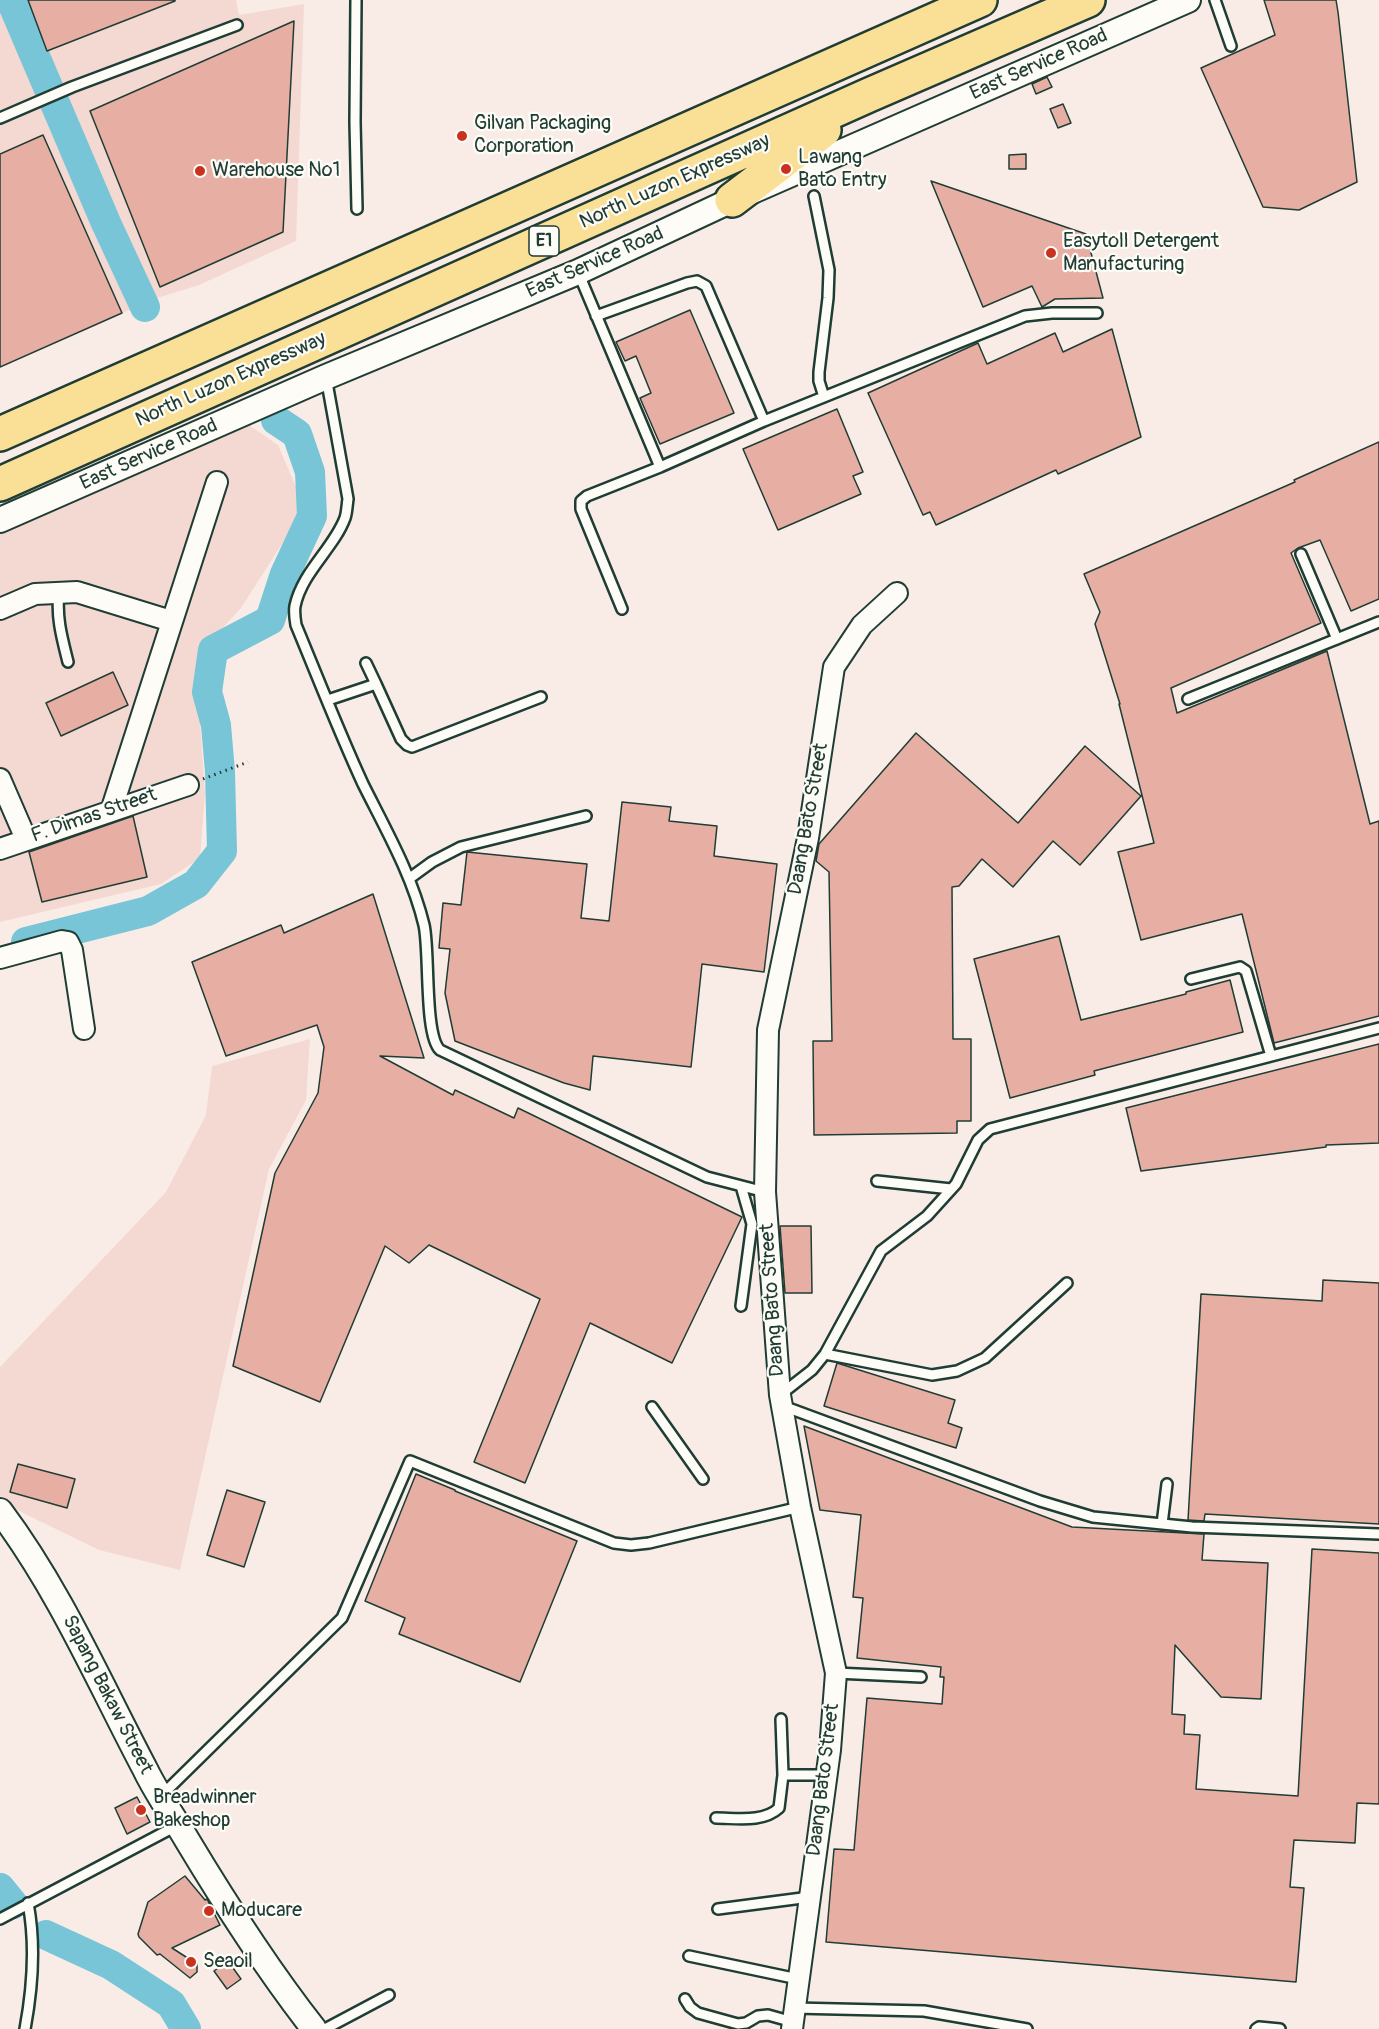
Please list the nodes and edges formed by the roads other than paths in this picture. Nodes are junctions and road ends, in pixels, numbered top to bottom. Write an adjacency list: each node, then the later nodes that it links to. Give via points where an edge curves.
1 (356, 0): 12 (lane)
2 (980, 0): 19 (highway, E1)
3 (1088, 0): 8 (highway, North Luzon Expressway / E1)
4 (1188, 0): 11 (street, East Service Road)
5 (1215, 0): 7 (lane)
6 (237, 25): 9 (lane)
7 (1231, 46)
8 (869, 95): 11 (highway); 22 (highway, North Luzon Expressway / E1)
9 (0, 118)
10 (814, 196): 17 (lane, via 829,270 819,372)
11 (732, 200): 13 (street, East Service Road)
12 (357, 209)
13 (578, 272): 15 (lane); 16 (street, East Service Road)
14 (1097, 313): 17 (lane, via 1025,316)
15 (596, 316): 18 (lane, via 687,283 697,281 706,286); 20 (lane)
16 (326, 377): 23 (street, East Service Road); 37 (lane, via 348,499 345,517 305,581 295,607 296,625)
17 (824, 397): 18 (lane)
18 (764, 421): 20 (lane)
19 (0, 434)
20 (660, 467): 28 (lane, via 581,501 580,509)
21 (217, 482): 29 (street)
22 (0, 484)
23 (0, 520)
24 (1301, 554): 31 (lane)
25 (59, 593): 27 (street, via 35,594); 29 (street, via 77,592); 32 (lane, via 58,623)
26 (897, 593): 53 (street, Daang Bato Street, via 862,626 834,667 808,838 768,1030)
27 (0, 609)
28 (622, 609)
29 (171, 621): 40 (street)
30 (1379, 622): 31 (lane)
31 (1337, 639): 36 (lane)
32 (68, 662)
33 (366, 663): 34 (lane)
34 (376, 684): 35 (lane, via 401,739 412,747); 37 (lane)
35 (541, 697)
36 (1188, 699)
37 (328, 700): 44 (lane, via 362,781)
38 (0, 779): 42 (street)
39 (188, 784): 40 (street, F. Dimas Street)
40 (111, 811): 42 (street, F. Dimas Street)
41 (586, 816): 44 (lane, via 461,847)
42 (26, 839): 43 (street, F. Dimas Street)
43 (0, 849)
44 (410, 878): 51 (lane, via 424,927 431,1027 440,1050 707,1177)
45 (0, 958): 48 (street, via 68,942)
46 (1191, 979): 49 (lane, via 1240,967 1246,971)
47 (1379, 1028): 49 (lane)
48 (84, 1029)
49 (1271, 1056): 52 (lane, via 990,1129 978,1140)
50 (877, 1181): 52 (lane)
51 (741, 1186): 53 (lane); 55 (lane, via 752,1224)
52 (951, 1189): 56 (lane, via 927,1216 881,1251)
53 (765, 1192): 57 (street, Daang Bato Street)
54 (1067, 1283): 56 (lane, via 985,1359 957,1371 932,1375)
55 (741, 1306)
56 (825, 1354): 57 (lane)
57 (781, 1400): 61 (street, Daang Bato Street); 63 (lane, via 1051,1504 1093,1517)
58 (652, 1407): 59 (lane)
59 (703, 1479)
60 (1167, 1484): 63 (lane)
61 (801, 1507): 65 (street, Daang Bato Street); 70 (lane, via 631,1545 614,1543 410,1461 342,1618)
62 (0, 1511): 70 (street, Sapang Bakaw Street, via 60,1602)
63 (1162, 1524): 64 (lane)
64 (1379, 1534)
65 (836, 1673): 66 (lane); 69 (street, Daang Bato Street)
66 (921, 1677)
67 (781, 1719): 68 (lane)
68 (783, 1775): 69 (lane); 71 (lane, via 778,1808 773,1814)
69 (826, 1775): 73 (street, Daang Bato Street)
70 (160, 1797): 72 (street, Sapang Bakaw Street)
71 (716, 1818)
72 (178, 1825): 74 (lane); 83 (street, Sapang Bakaw Street, via 286,1994)
73 (810, 1897): 75 (lane); 78 (street, Daang Bato Street)
74 (28, 1903): 76 (lane); 82 (lane, via 33,1954)
75 (718, 1909)
76 (0, 1919)
77 (689, 1956): 78 (lane)
78 (798, 1979): 81 (street, Daang Bato Street)
79 (389, 1995): 84 (lane)
80 (685, 2000): 81 (lane, via 698,2013 738,2024 768,2015)
81 (793, 2020): 85 (lane, via 924,2011)
82 (26, 2029)
83 (314, 2029)
84 (325, 2029)
85 (1026, 2029)
86 (1257, 2029): 87 (lane)
87 (1280, 2029)

